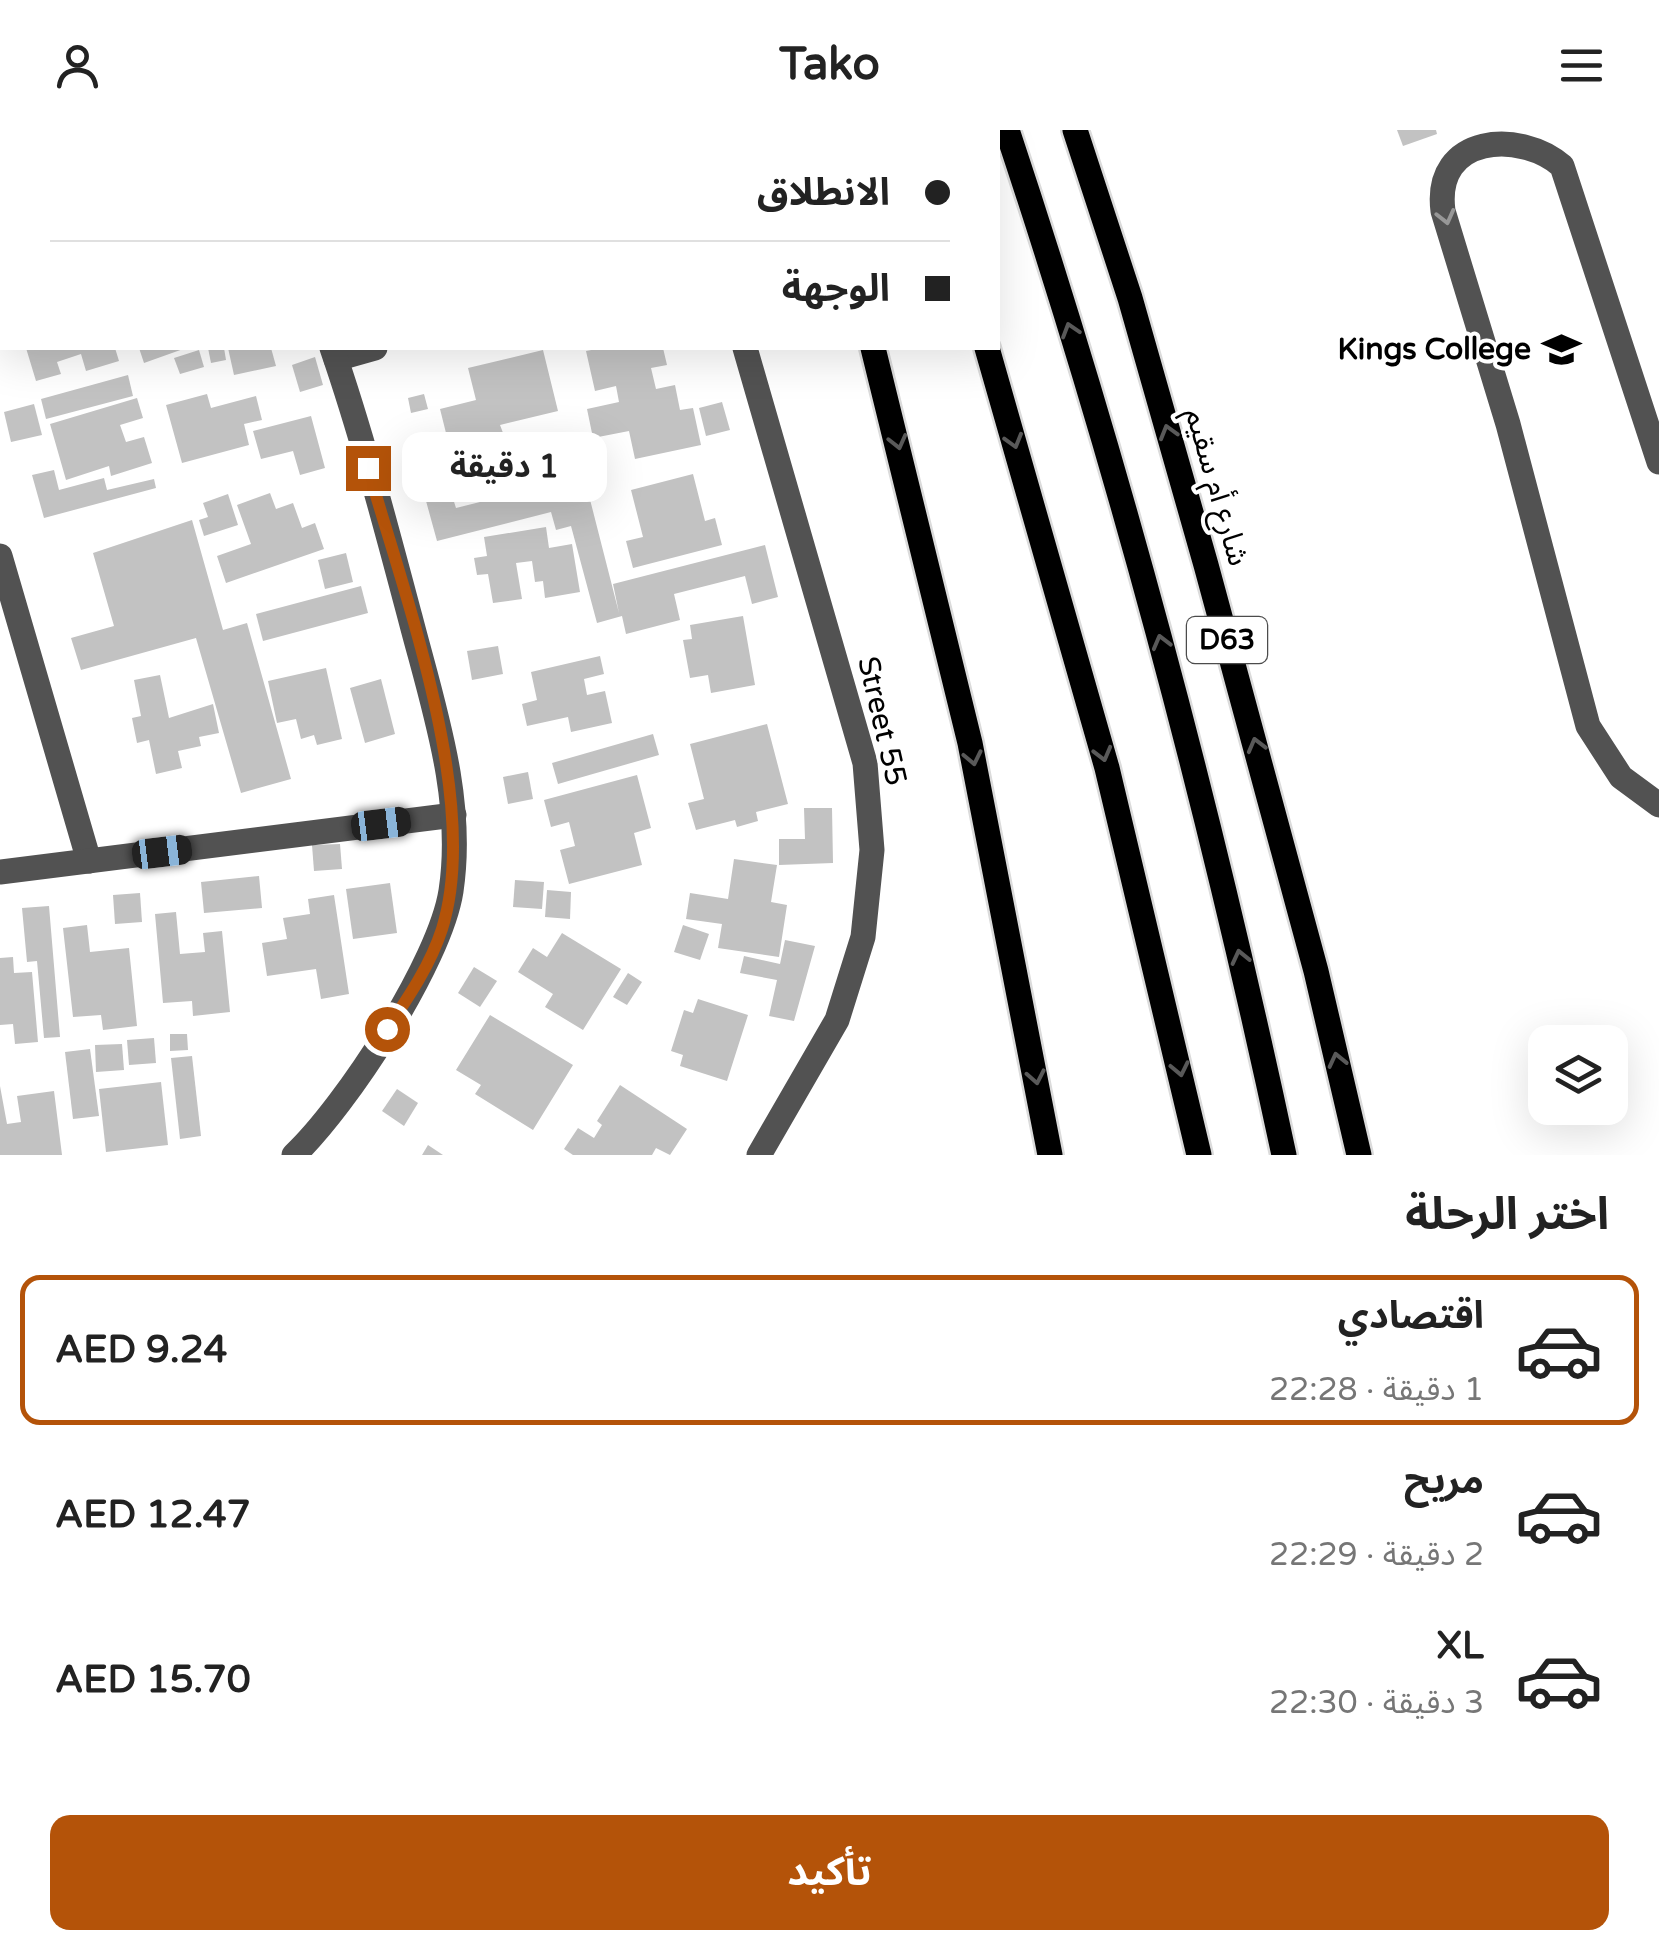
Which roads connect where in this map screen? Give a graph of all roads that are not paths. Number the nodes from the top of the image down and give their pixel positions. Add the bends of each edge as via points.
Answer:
1 (1007, 130) edge
2 (1075, 130) edge
3 (1478, 133) edge
4 (361, 350) edge
5 (746, 350) edge
6 (873, 350) edge
7 (988, 350) edge
8 (334, 354) edge
9 (1659, 462) edge
10 (0, 556) edge
11 (1659, 805) edge
12 (454, 815) junction
13 (88, 861) junction
14 (0, 872) edge
15 (1044, 1119) junction
16 (294, 1155) edge
17 (759, 1155) edge
18 (1050, 1155) edge
19 (1063, 1155) edge
20 (1199, 1155) edge
21 (1284, 1155) edge
22 (1359, 1155) edge

21 -> 1 main road, D63 via 1177,700
22 -> 2 main road, شارع أم سقيم / D63 via 1206,565
3 - 9 street via 1520,132 1545,144 1562,166
3 -> 11 street via 1447,167 1442,211 1508,424 1588,726 1621,777
4 - 8 street
5 - 17 street, Street 55 via 865,764 872,850 863,936 837,1020
6 -> 15 main road via 970,742
7 -> 20 main road via 1107,768
8 - 12 street via 443,743
10 - 13 street
12 - 13 street
12 - 16 street via 451,892 427,966 327,1118
13 - 14 street
15 - 18 main road
15 - 19 main road

